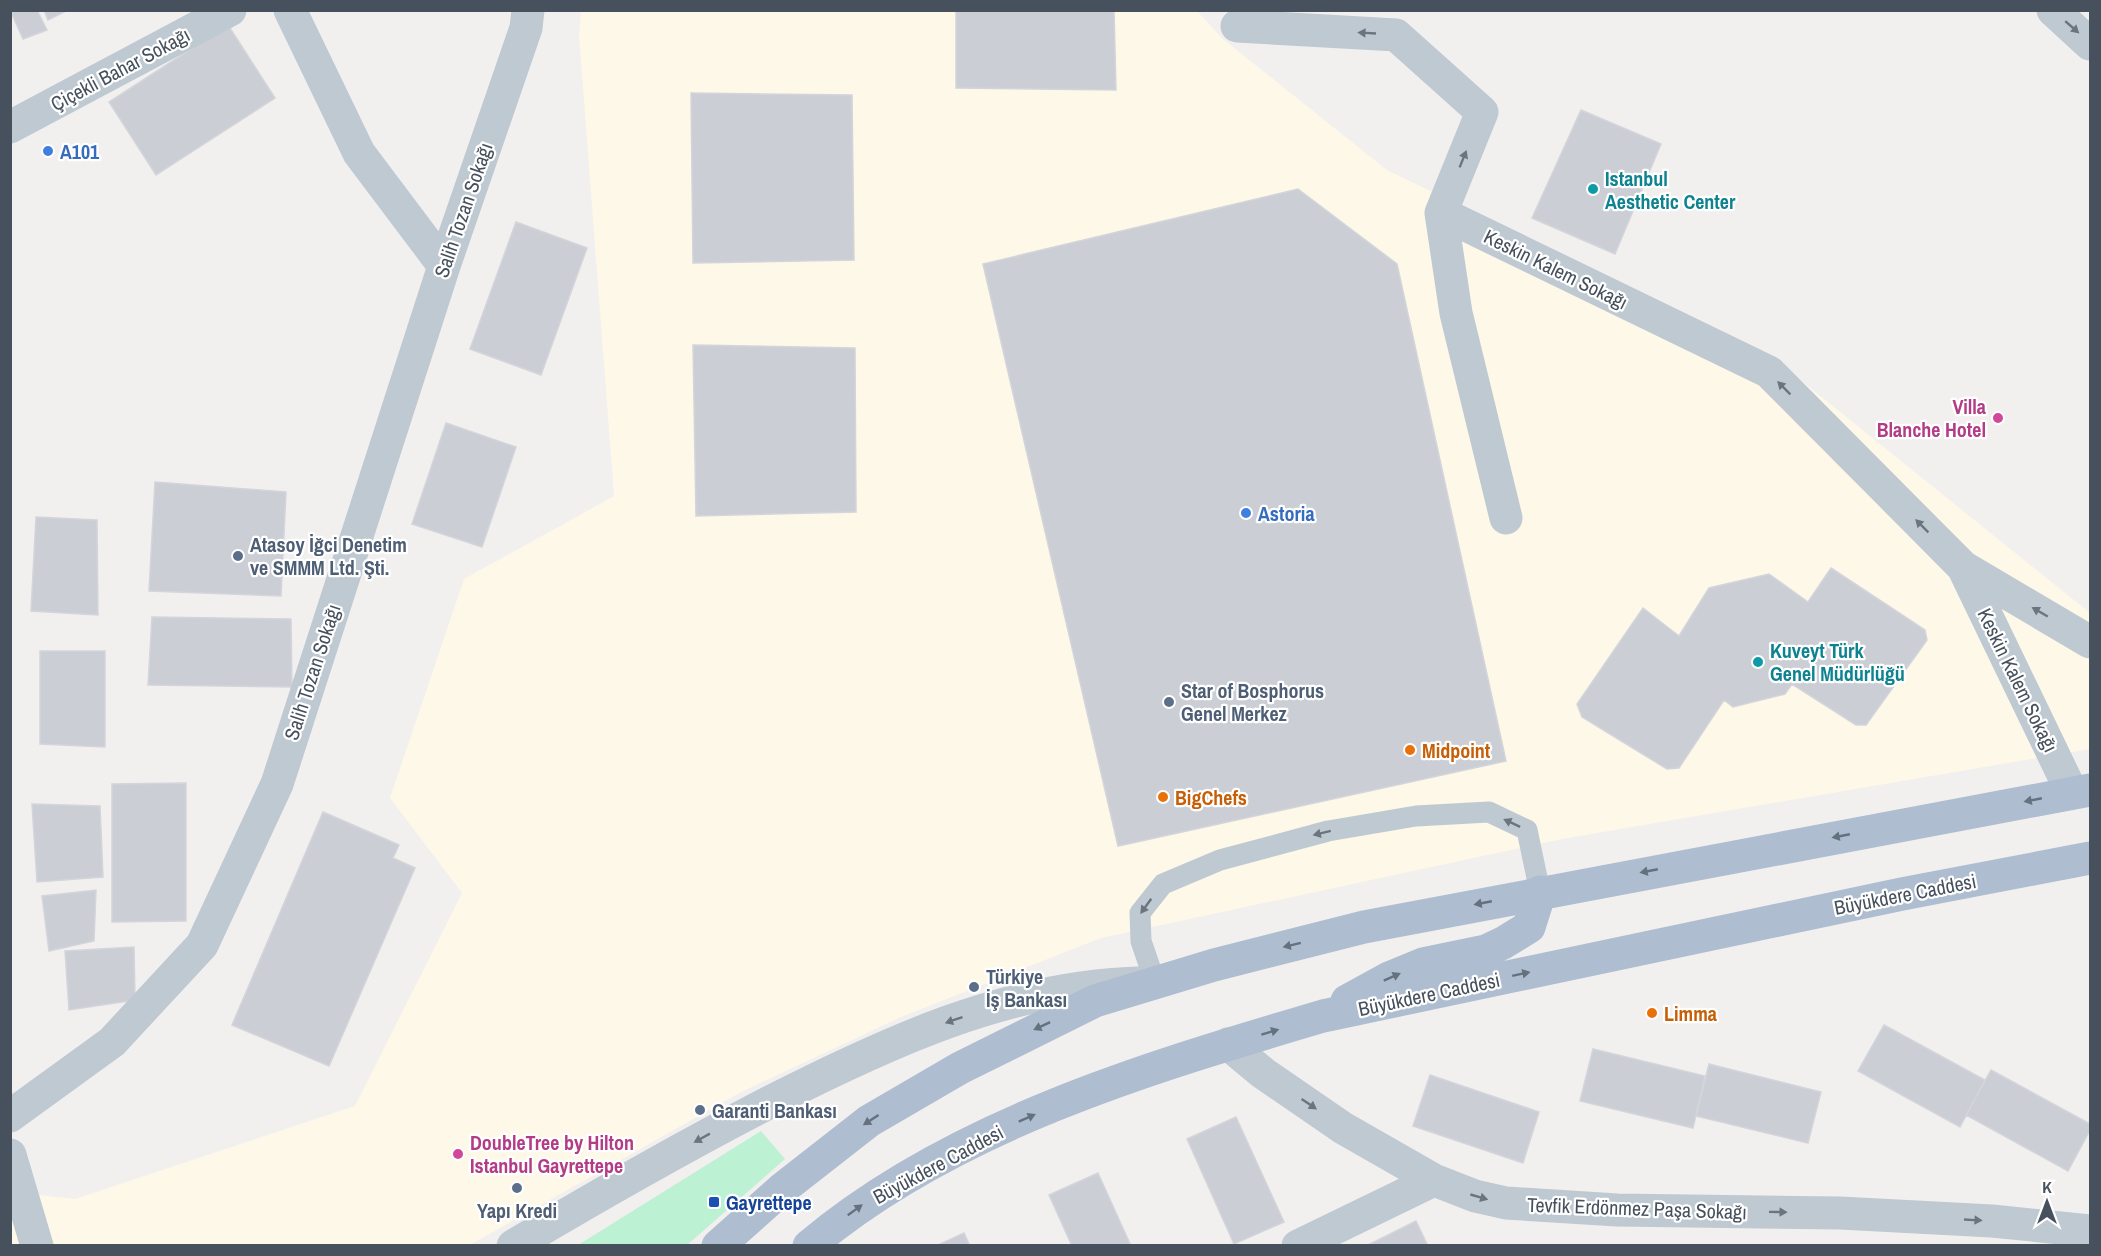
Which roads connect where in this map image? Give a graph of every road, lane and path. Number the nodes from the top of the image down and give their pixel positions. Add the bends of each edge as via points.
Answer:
1 (230, 10) edge
2 (290, 10) edge
3 (528, 10) edge
4 (1273, 10) edge
5 (2053, 10) edge
6 (1229, 18) edge
7 (2091, 44) edge
8 (10, 127) edge
9 (1441, 213) junction
10 (444, 266) junction
11 (1506, 518) dead end
12 (1963, 567) junction
13 (2091, 642) edge
14 (2081, 791) edge
15 (2091, 858) edge
16 (1540, 892) junction
17 (1155, 982) junction
18 (1323, 1016) junction
19 (1228, 1044) junction
20 (10, 1116) edge
21 (10, 1155) edge
22 (1434, 1180) junction
23 (2091, 1231) edge
24 (37, 1245) edge
25 (513, 1245) edge
26 (718, 1245) edge
27 (809, 1245) edge
28 (1298, 1245) edge

1 - 8 street, Çiçekli Bahar Sokağı
2 - 10 street via 359,153
3 - 10 street, Salih Tozan Sokağı via 526,28
4 - 6 street
5 -> 7 street
9 -> 6 street via 1482,112 1396,35
9 - 11 street via 1456,313
12 -> 9 street, Keskin Kalem Sokağı via 1769,372
10 - 20 street, Salih Tozan Sokağı via 277,784 202,945 112,1042
13 -> 12 street, Keskin Kalem Sokağı
12 - 14 street, Keskin Kalem Sokağı
14 -> 16 main road
18 -> 15 main road, Büyükdere Caddesi
16 -> 17 main road via 1353,930
16 -> 17 lane via 1527,830 1489,812 1416,816 1328,831 1220,860 1163,884 1140,913 1141,941
18 -> 16 main road via 1389,978 1423,964 1503,944 1529,927
17 -> 25 street via 1090,984 983,1010 919,1031 727,1124
17 -> 26 main road via 1095,1001 1033,1030 869,1120
19 -> 18 main road, Büyükdere Caddesi
19 -> 22 street, Tevfik Erdönmez Paşa Sokağı via 1343,1128
27 -> 19 main road, Büyükdere Caddesi via 863,1204 955,1150 1127,1078
21 - 24 street
22 -> 23 street, Tevfik Erdönmez Paşa Sokağı via 1506,1203 1617,1210 1840,1213
22 - 28 street

